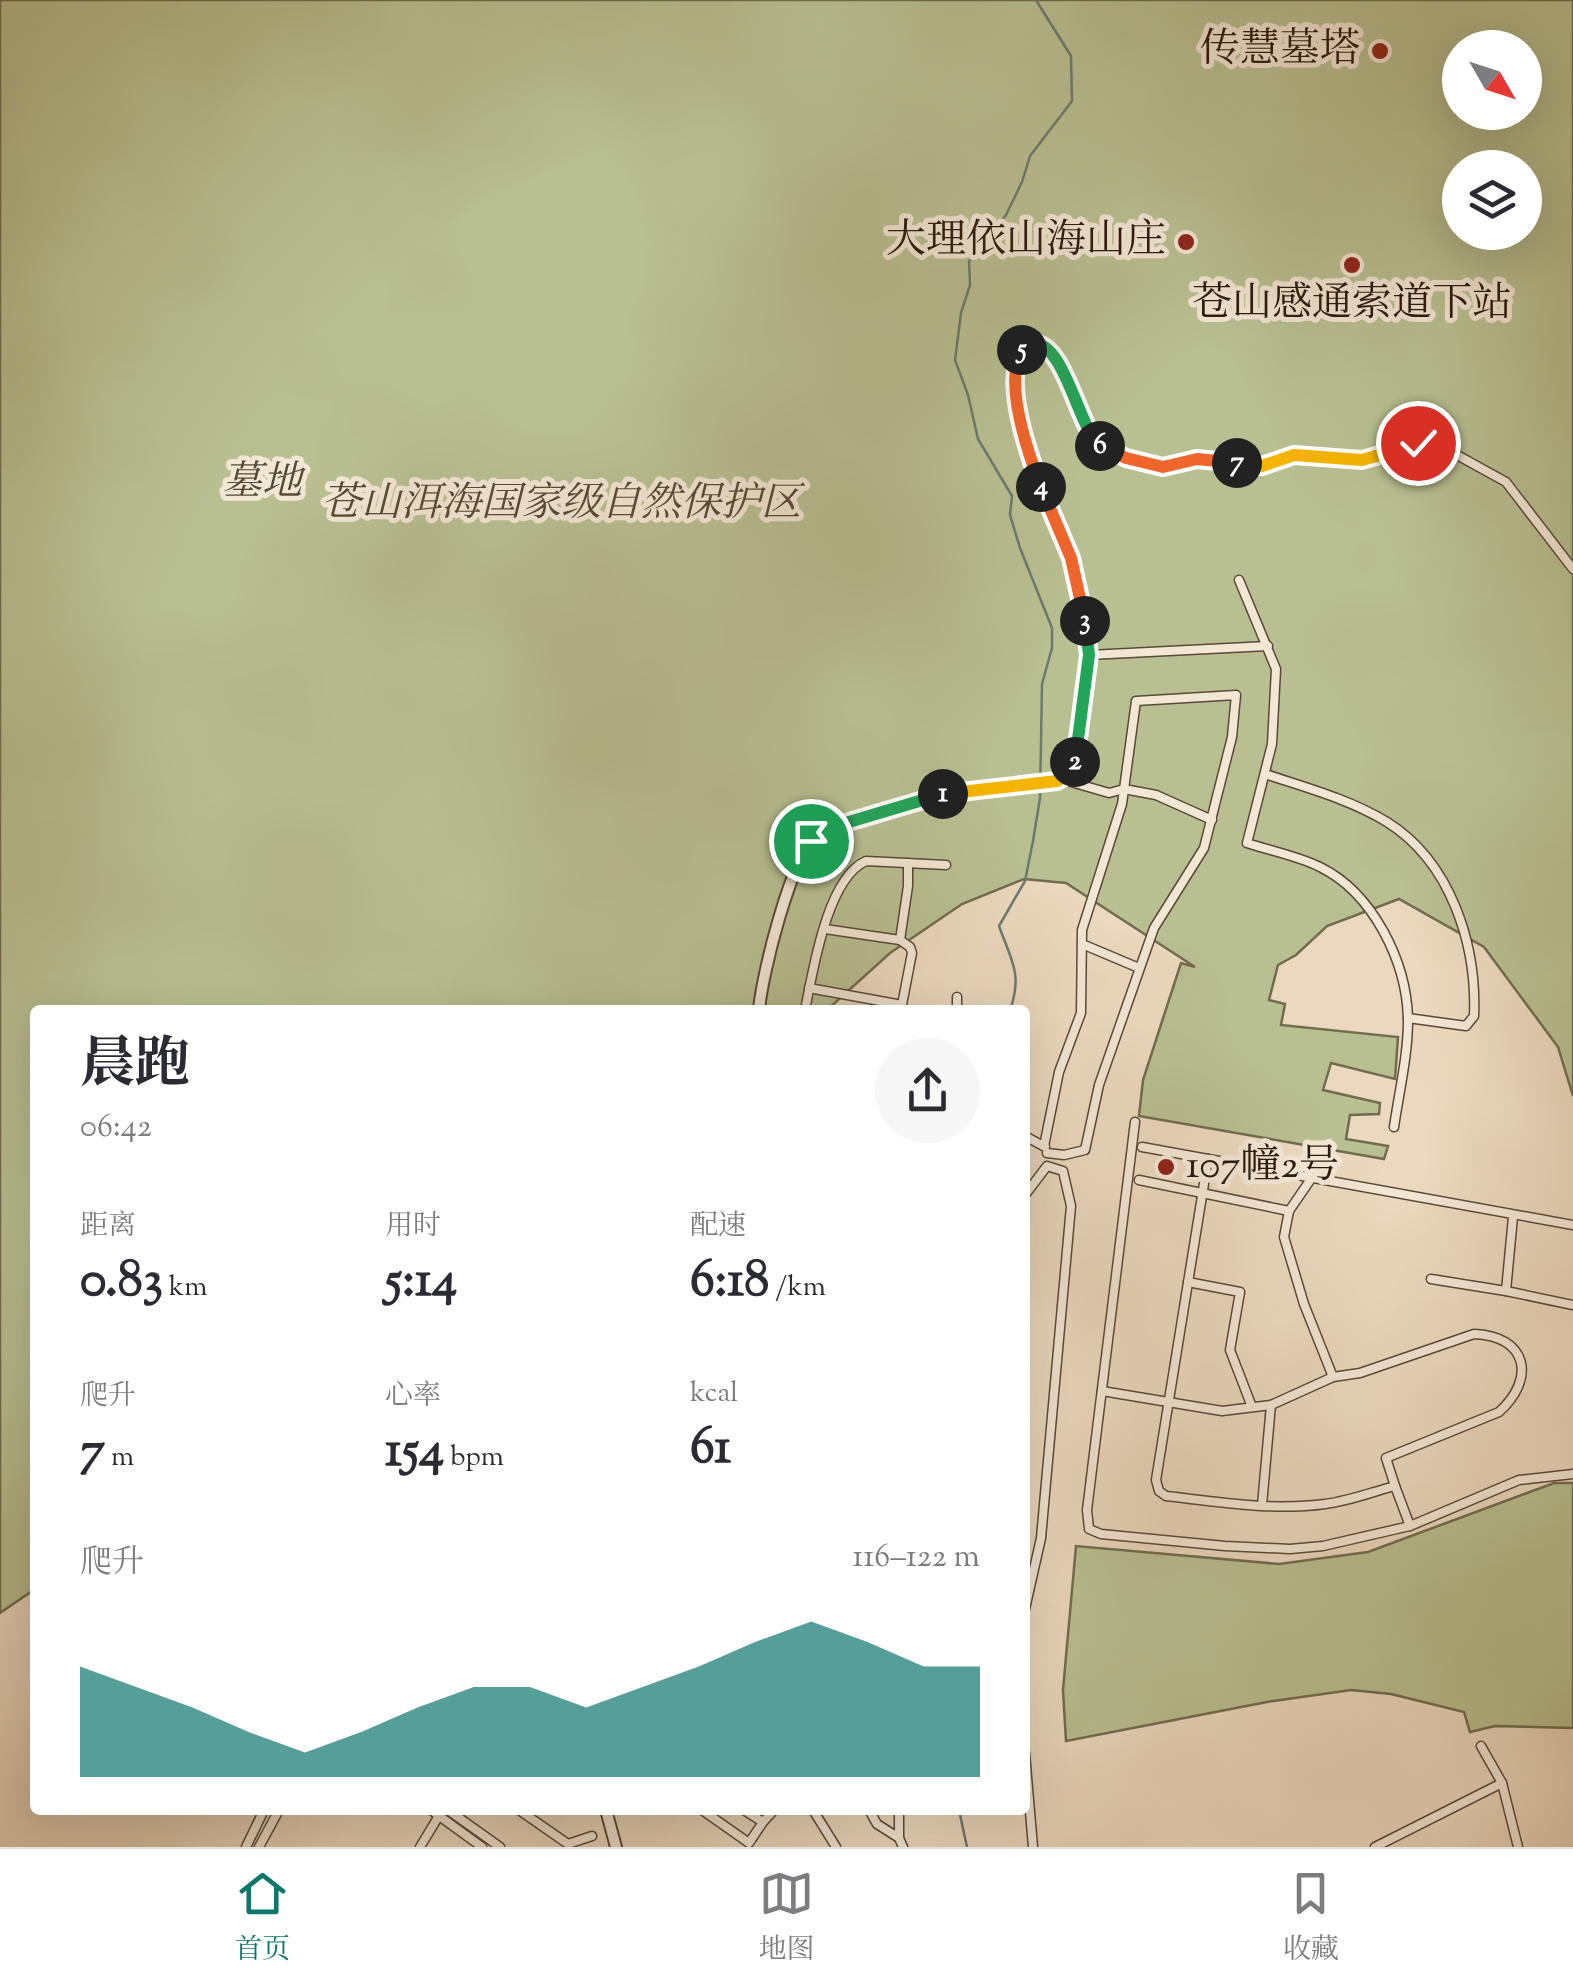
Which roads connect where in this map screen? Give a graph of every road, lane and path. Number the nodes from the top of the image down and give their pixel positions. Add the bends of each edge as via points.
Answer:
1 (1573, 569) edge
2 (1239, 580) dead end
3 (1268, 646) junction
4 (1089, 655) junction
5 (1265, 774) junction
6 (1059, 780) junction
7 (1018, 784) joint
8 (1124, 790) junction
9 (1212, 820) junction
10 (908, 863) junction
11 (946, 866) dead end
12 (825, 929) junction
13 (900, 940) junction
14 (1082, 944) junction
15 (1138, 968) junction
16 (809, 988) junction
17 (957, 997) dead end
18 (760, 1005) edge
19 (806, 1005) edge
20 (892, 1005) edge
21 (902, 1005) edge
22 (956, 1005) edge
23 (1408, 1018) junction
24 (1135, 1122) dead end
25 (1394, 1127) dead end
26 (1030, 1139) edge
27 (1142, 1147) dead end
28 (1046, 1150) junction
29 (1064, 1156) junction
30 (1208, 1160) junction
31 (1046, 1166) junction
32 (1063, 1171) junction
33 (1312, 1179) junction
34 (1139, 1180) dead end
35 (1030, 1188) edge
36 (1202, 1193) junction
37 (1290, 1211) junction
38 (1513, 1217) junction
39 (1573, 1225) edge
40 (1430, 1280) dead end
41 (1188, 1282) junction
42 (1506, 1291) junction
43 (1573, 1305) edge
44 (1333, 1378) junction
45 (1102, 1391) junction
46 (1169, 1401) junction
47 (1271, 1404) junction
48 (1252, 1407) junction
49 (1573, 1474) edge
50 (1395, 1486) junction
51 (1262, 1505) junction
52 (1410, 1526) junction
53 (1030, 1585) edge
54 (1481, 1746) dead end
55 (1502, 1783) junction
56 (1030, 1805) edge
57 (262, 1815) edge
58 (276, 1815) edge
59 (438, 1815) edge
60 (445, 1815) edge
61 (447, 1815) edge
62 (535, 1815) edge
63 (607, 1815) edge
64 (709, 1815) edge
65 (752, 1815) edge
66 (769, 1815) edge
67 (816, 1815) edge
68 (872, 1815) edge
69 (899, 1815) edge
70 (763, 1822) junction
71 (592, 1836) dead end
72 (901, 1842) edge
73 (246, 1847) edge
74 (259, 1847) edge
75 (420, 1847) edge
76 (482, 1847) edge
77 (500, 1847) edge
78 (616, 1847) edge
79 (836, 1847) edge
80 (1034, 1847) edge
81 (1374, 1847) edge
82 (1518, 1847) edge

1 - 4 street via 1506,482 1448,450 1418,443 1362,460 1294,455 1262,466 1197,459 1163,467 1108,451 1087,432 1058,362 1042,343 1032,343 1016,362 1016,392 1035,471 1076,574
2 - 3 street
3 - 4 street
3 - 5 street via 1276,700
4 - 6 street via 1076,758
5 - 23 street via 1247,843 1319,866 1350,886 1396,958
5 - 23 street via 1390,824 1447,889 1472,957 1474,1016 1466,1026
6 - 7 street
6 - 8 street via 1109,793
7 - 18 street via 943,794 820,832 790,886
8 - 9 street
8 - 9 street via 1136,701 1236,695
8 - 14 street via 1085,912
9 - 15 street via 1204,848 1154,928
10 - 11 street
10 - 12 street via 857,865 833,900
10 - 13 street
12 - 13 street
12 - 16 street
13 - 21 street via 912,953
14 - 15 street
14 - 28 street via 1081,1012 1059,1072
15 - 29 street via 1086,1150
16 - 19 street
16 - 20 street
17 - 22 street
23 - 25 street
24 - 45 street
26 - 28 street
27 - 30 street
28 - 29 street
28 - 31 street
29 - 32 street
30 - 33 street
30 - 36 street
31 - 32 street
31 - 35 street
32 - 53 street via 1070,1206 1066,1272 1041,1538
33 - 37 street
33 - 38 street
34 - 36 street
36 - 37 street
36 - 41 street
37 - 44 street via 1284,1236
38 - 39 street
38 - 42 street
40 - 42 street
41 - 46 street
41 - 48 street via 1240,1292 1230,1350
42 - 43 street
44 - 47 street
44 - 50 street via 1474,1334 1508,1341 1520,1358 1520,1386 1499,1412 1386,1458
45 - 46 street
45 - 52 street via 1086,1523 1095,1532 1290,1549
46 - 48 street via 1222,1411
46 - 51 street via 1159,1491
47 - 48 street
47 - 51 street
49 - 52 street via 1519,1480
50 - 51 street via 1326,1504
50 - 52 street
54 - 55 street
55 - 81 street
55 - 82 street
56 - 80 street
57 - 73 street
58 - 74 street
59 - 75 street
60 - 76 street
61 - 77 street
62 - 71 street via 568,1844
63 - 78 street
64 - 70 street via 748,1843
65 - 70 street
66 - 70 street
67 - 79 street
68 - 72 street
69 - 72 street

